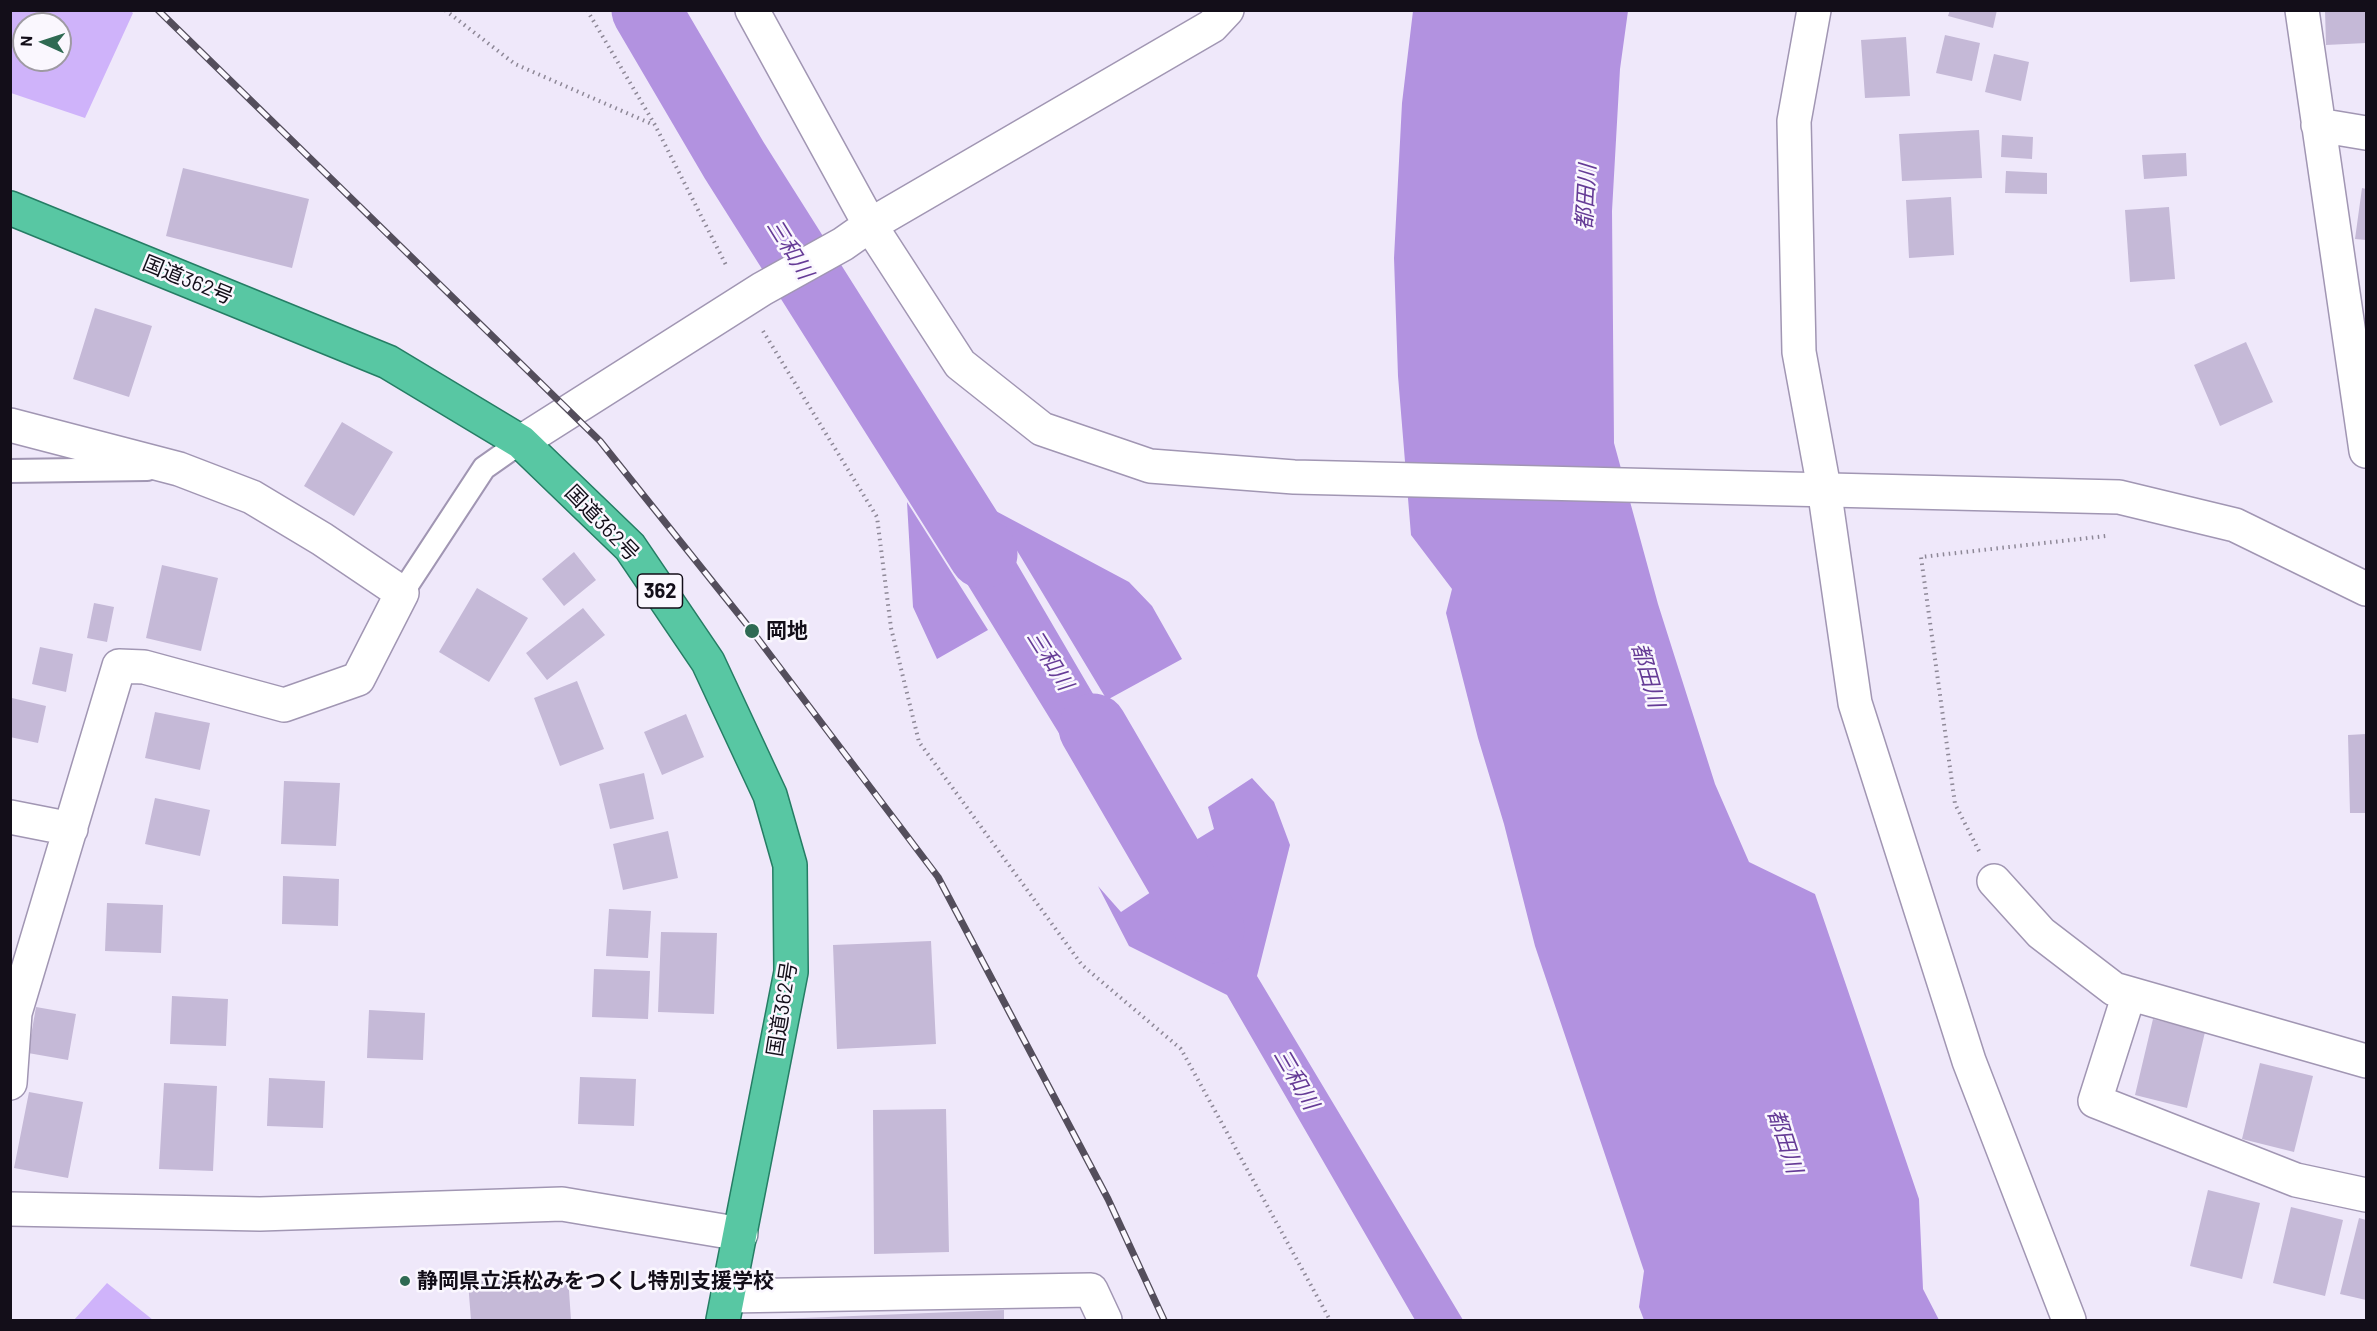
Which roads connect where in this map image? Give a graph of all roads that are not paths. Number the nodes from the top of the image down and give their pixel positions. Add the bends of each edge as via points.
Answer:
1 (752, 10) edge
2 (1227, 10) edge
3 (1815, 10) edge
4 (2302, 10) edge
5 (2318, 125) junction
6 (2367, 133) edge
7 (10, 208) edge
8 (870, 225) junction
9 (10, 425) edge
10 (521, 442) junction
11 (2367, 451) edge
12 (179, 469) junction
13 (10, 471) edge
14 (1809, 488) junction
15 (2366, 588) edge
16 (402, 593) junction
17 (10, 817) edge
18 (71, 829) junction
19 (1994, 881) road end
20 (2129, 994) junction
21 (2367, 1060) edge
22 (10, 1083) edge
23 (2367, 1195) edge
24 (10, 1209) edge
25 (741, 1234) junction
26 (725, 1308) edge
27 (1105, 1320) edge
28 (2068, 1320) edge

1 - 8 street
2 - 8 street via 1202,32
3 - 14 street via 1794,121 1799,352
4 - 5 street
5 - 6 street
5 - 11 street
7 - 10 highway, 国道362号 / 362 via 388,362
8 - 10 street
8 - 14 street via 960,364 1042,429 1150,466 1294,477
9 - 12 street
10 - 16 lane via 484,468
10 - 25 highway, 国道362号 / 362 via 630,547 708,662 770,795 790,866 791,972
12 - 13 lane
12 - 16 street via 252,497
14 - 15 street via 2119,497 2235,525
14 - 28 street via 1855,703 1969,1061
16 - 18 street via 357,679 284,705 144,667 118,666
17 - 18 street
18 - 22 street via 15,1013
19 - 20 street via 2040,933 2114,989
20 - 21 street
20 - 23 street via 2096,1101 2296,1180
24 - 25 street via 260,1214 562,1204
25 - 26 highway, 国道362号 / 362
26 - 27 street via 1091,1290

